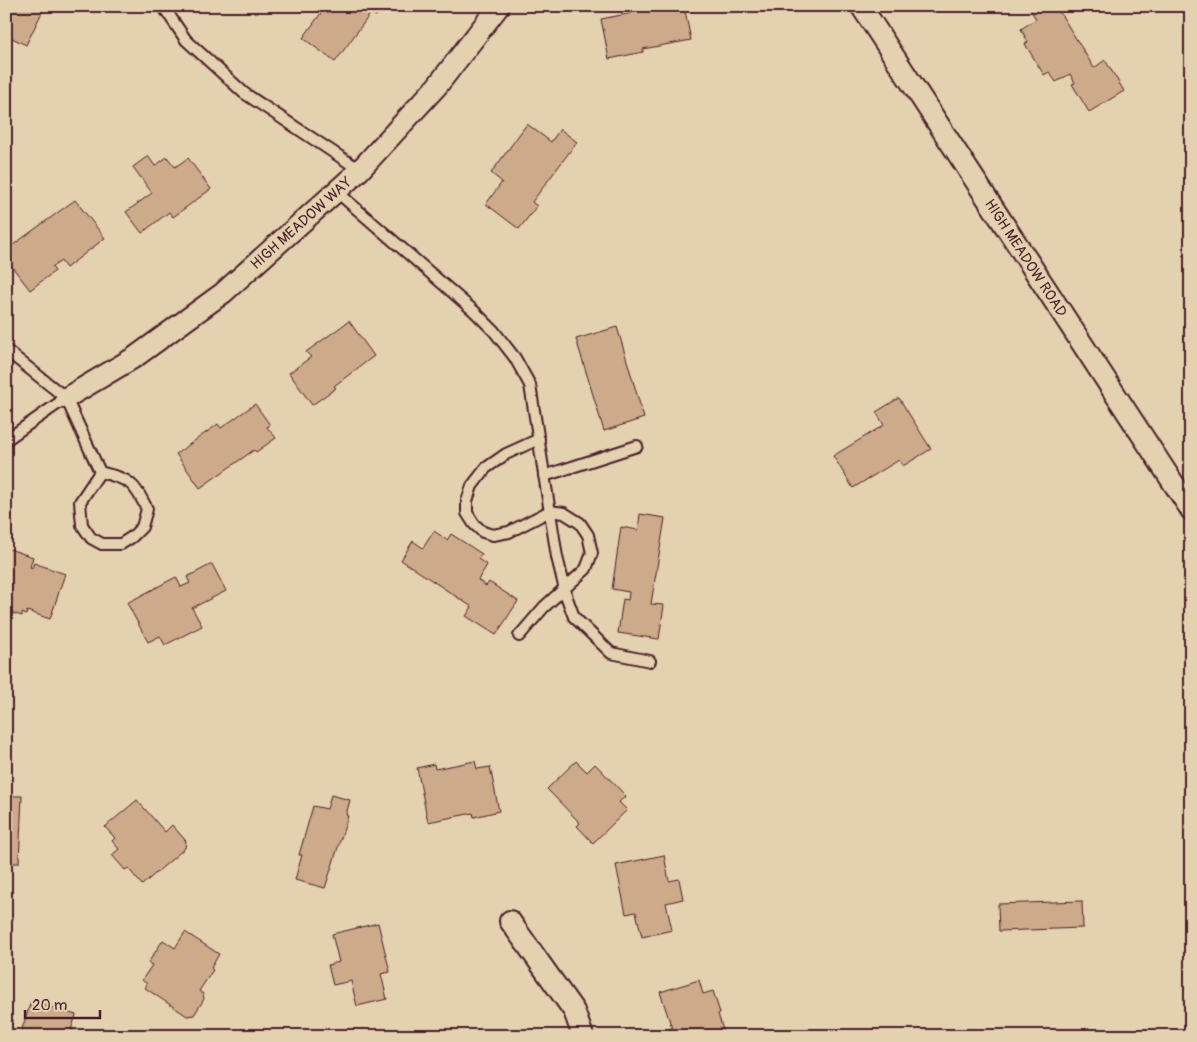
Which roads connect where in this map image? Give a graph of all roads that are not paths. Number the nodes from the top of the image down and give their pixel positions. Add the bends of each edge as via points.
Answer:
1 (163, 6) edge
2 (498, 6) edge
3 (860, 6) edge
4 (360, 170) junction
5 (336, 191) junction
6 (6, 350) edge
7 (66, 398) junction
8 (539, 439) junction
9 (6, 440) edge
10 (637, 446) dead end
11 (100, 472) junction
12 (544, 476) junction
13 (1191, 510) edge
14 (550, 511) junction
15 (564, 588) junction
16 (518, 636) dead end
17 (650, 661) dead end
18 (510, 921) dead end
19 (583, 1036) edge

1 - 4 lane via 186,40 244,93
2 - 4 street, HIGH MEADOW WAY via 437,86
3 - 13 street, HIGH MEADOW ROAD
4 - 5 street, HIGH MEADOW WAY
5 - 7 street, HIGH MEADOW WAY via 222,293 135,356
5 - 8 lane via 494,331 530,385
6 - 7 lane
7 - 9 lane
7 - 11 lane
8 - 12 lane
8 - 14 lane via 506,454 486,468 472,486 467,514 483,532 493,535 509,532
10 - 12 lane
11 - 11 lane via 125,478 138,490 147,509 142,526 132,538 121,544 102,544 91,538 82,525 80,502
12 - 14 lane
14 - 15 lane
14 - 15 lane via 564,513 580,523 588,535 592,553 586,569
15 - 16 lane
15 - 17 lane via 574,617 611,653
18 - 19 street via 574,1011

